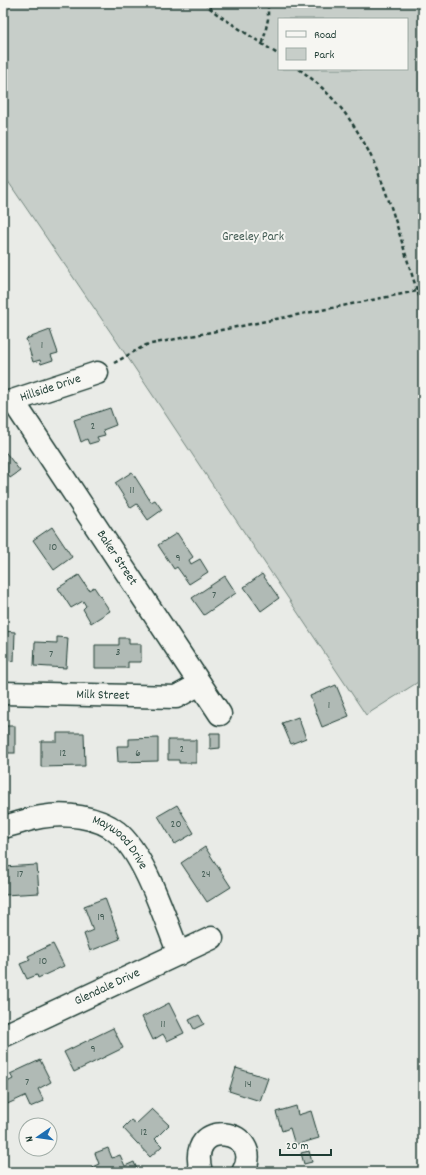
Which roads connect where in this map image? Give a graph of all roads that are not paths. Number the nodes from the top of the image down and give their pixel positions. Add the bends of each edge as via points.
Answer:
1 (97, 373) road end
2 (8, 403) edge
3 (200, 684) junction
4 (3, 693) edge
5 (220, 714) dead end
6 (3, 827) edge
7 (212, 938) dead end
8 (179, 954) junction
9 (3, 1036) edge
10 (201, 1172) edge
11 (244, 1172) edge

1 - 2 street, Hillside Drive
2 - 3 street, Baker Street
3 - 4 street, Milk Street via 176,697
3 - 5 street, Baker Street
6 - 8 street, Maywood Drive via 42,817 61,816 81,817 100,822 117,831 130,846 140,864
7 - 8 street, Glendale Drive
8 - 9 street, Glendale Drive
10 - 11 street via 198,1157 200,1150 204,1143 217,1134 225,1134 240,1140 245,1147 247,1163

